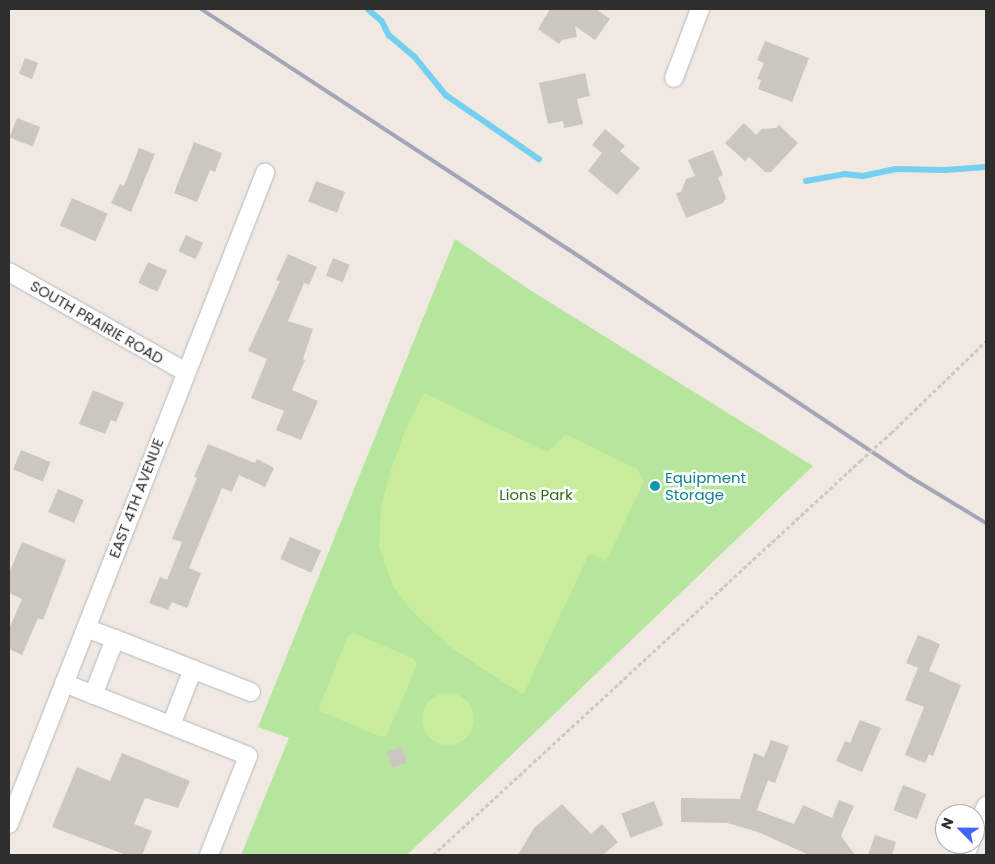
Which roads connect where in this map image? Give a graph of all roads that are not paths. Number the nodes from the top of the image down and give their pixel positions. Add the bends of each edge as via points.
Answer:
1 (700, 9) edge
2 (674, 78) dead end
3 (265, 173) dead end
4 (9, 272) edge
5 (186, 372) junction
6 (86, 628) junction
7 (114, 639) junction
8 (193, 670) junction
9 (64, 683) junction
10 (251, 692) dead end
11 (93, 695) junction
12 (171, 725) junction
13 (9, 824) edge
14 (209, 855) edge

1 - 2 street
3 - 5 street, EAST 4TH AVENUE
4 - 5 street, SOUTH PRAIRIE ROAD
5 - 6 street, EAST 4TH AVENUE
6 - 7 street
6 - 9 street, EAST 4TH AVENUE
7 - 8 street
7 - 11 street
8 - 10 street
8 - 12 street
9 - 11 street
9 - 13 street, EAST 4TH AVENUE
11 - 12 street
12 - 14 street via 248,756

